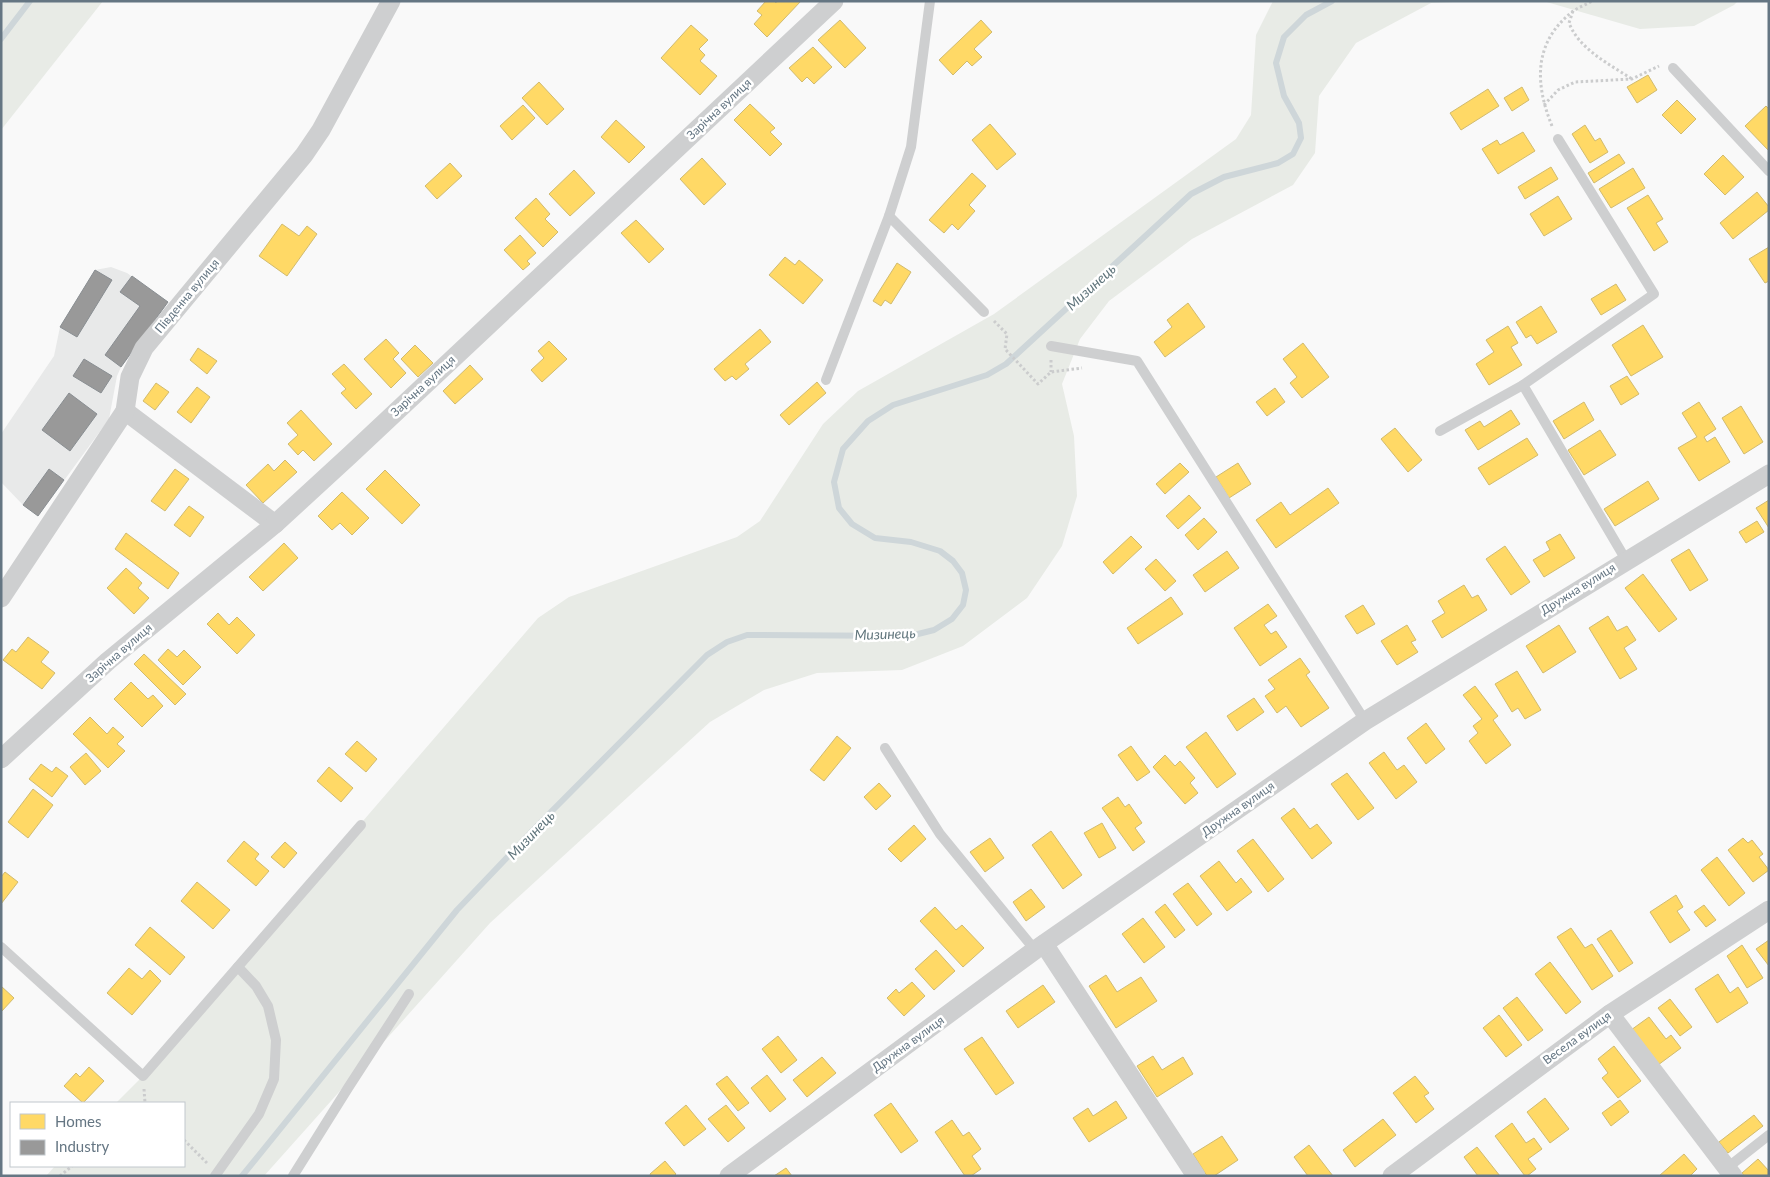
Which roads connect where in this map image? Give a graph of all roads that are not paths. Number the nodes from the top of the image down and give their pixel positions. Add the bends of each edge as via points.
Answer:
1 (391, 1) edge
2 (834, 1) edge
3 (930, 1) edge
4 (1673, 68) road end
5 (1558, 139) road end
6 (1769, 171) edge
7 (889, 216) junction
8 (984, 312) dead end
9 (1051, 346) dead end
10 (826, 380) dead end
11 (1523, 385) junction
12 (125, 411) junction
13 (1440, 431) dead end
14 (1769, 474) edge
15 (275, 524) junction
16 (1626, 560) junction
17 (1, 598) edge
18 (1365, 721) junction
19 (885, 748) dead end
20 (2, 756) edge
21 (360, 825) dead end
22 (1769, 910) edge
23 (1, 946) edge
24 (1039, 947) junction
25 (238, 967) junction
26 (409, 994) dead end
27 (1610, 1014) junction
28 (1769, 1135) edge
29 (1730, 1172) edge
30 (215, 1176) edge
31 (293, 1176) edge
32 (729, 1176) edge
33 (1196, 1176) edge
34 (1392, 1176) edge

1 - 12 street, Південна вулиця via 321,130 304,155 144,348 130,377
2 - 15 street, Зарічна вулиця
3 - 7 lane via 911,147
4 - 6 lane
5 - 11 lane via 1654,294
7 - 8 lane
7 - 10 lane
9 - 18 lane via 1137,361
11 - 13 lane
11 - 16 lane
12 - 15 street
12 - 17 street, Південна вулиця
14 - 16 street, Дружна вулиця
15 - 20 street, Зарічна вулиця via 108,661
16 - 18 street, Дружна вулиця
18 - 24 street, Дружна вулиця
19 - 24 lane via 940,834
21 - 25 lane
22 - 27 street, Весела вулиця
23 - 25 lane via 143,1076
24 - 32 street, Дружна вулиця
24 - 33 street
25 - 30 lane via 256,986 268,1006 276,1040 274,1079 259,1114
26 - 31 lane
27 - 29 street
27 - 34 street, Весела вулиця
28 - 29 lane

